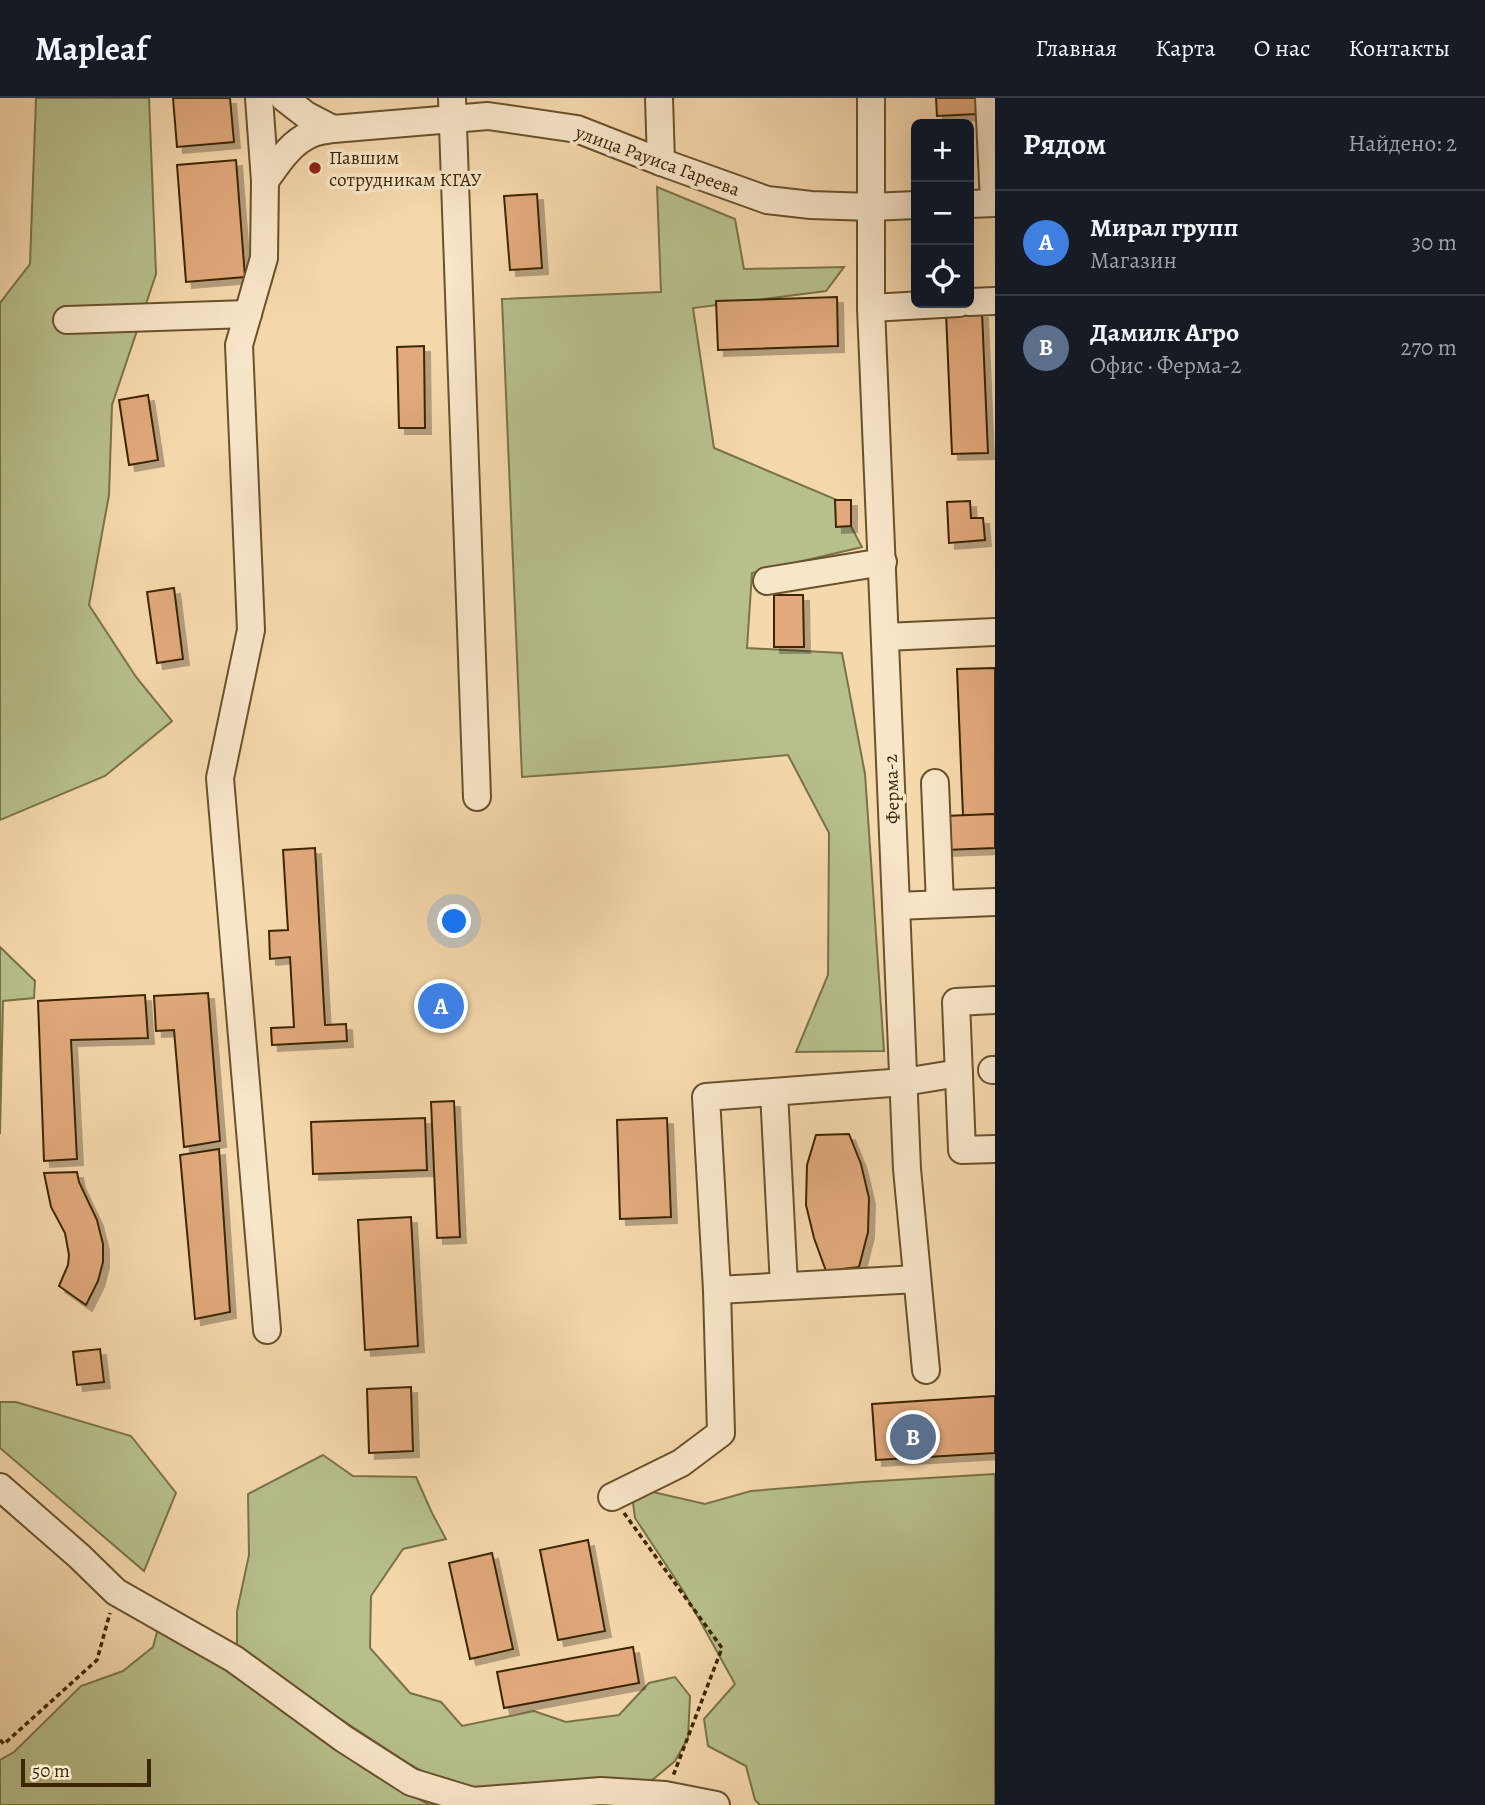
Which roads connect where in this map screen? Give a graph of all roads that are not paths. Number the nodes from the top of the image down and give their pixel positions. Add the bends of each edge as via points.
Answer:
1 (260, 98) edge
2 (284, 98) edge
3 (659, 98) edge
4 (871, 98) edge
5 (989, 98) edge
6 (453, 108) edge
7 (333, 129) junction
8 (661, 162) junction
9 (265, 181) junction
10 (986, 203) edge
11 (911, 205) edge
12 (871, 207) junction
13 (995, 301) edge
14 (974, 302) edge
15 (911, 306) edge
16 (871, 308) junction
17 (248, 313) junction
18 (67, 320) dead end
19 (883, 562) junction
20 (767, 581) dead end
21 (995, 632) edge
22 (885, 637) junction
23 (935, 783) dead end
24 (477, 797) dead end
25 (995, 902) edge
26 (940, 904) junction
27 (897, 906) junction
28 (995, 1000) edge
29 (959, 1073) junction
30 (904, 1083) junction
31 (774, 1092) junction
32 (995, 1149) edge
33 (917, 1279) junction
34 (784, 1286) junction
35 (718, 1290) junction
36 (267, 1330) dead end
37 (926, 1370) dead end
38 (0, 1487) edge
39 (612, 1497) road end
40 (716, 1805) edge

1 - 9 street
2 - 7 street
3 - 8 street
4 - 12 street, Ферма-2
5 - 10 street
6 - 7 street, улица Рауиса Гареева
6 - 8 street, улица Рауиса Гареева via 577,129
6 - 24 street
7 - 9 street, улица Рауиса Гареева via 296,143
8 - 12 street, улица Рауиса Гареева via 767,200
9 - 17 street via 264,258
11 - 12 street, улица Рауиса Гареева
12 - 16 street, Ферма-2
13 - 14 street
15 - 16 street
16 - 19 street, Ферма-2
17 - 18 street
17 - 36 street via 239,345 251,630 220,778
19 - 20 street
19 - 22 street, Ферма-2
21 - 22 street
22 - 27 street, Ферма-2
23 - 26 street
25 - 26 street
26 - 27 street
27 - 30 street, Ферма-2
28 - 29 street via 956,1002
29 - 30 street
29 - 32 street via 962,1150
30 - 31 street
30 - 33 street, Ферма-2
31 - 34 street
31 - 35 street via 706,1097
33 - 34 street
33 - 37 street, Ферма-2
34 - 35 street
35 - 39 street via 721,1433 681,1463
38 - 40 street via 116,1592 234,1660 411,1782 473,1801 601,1791 665,1795

